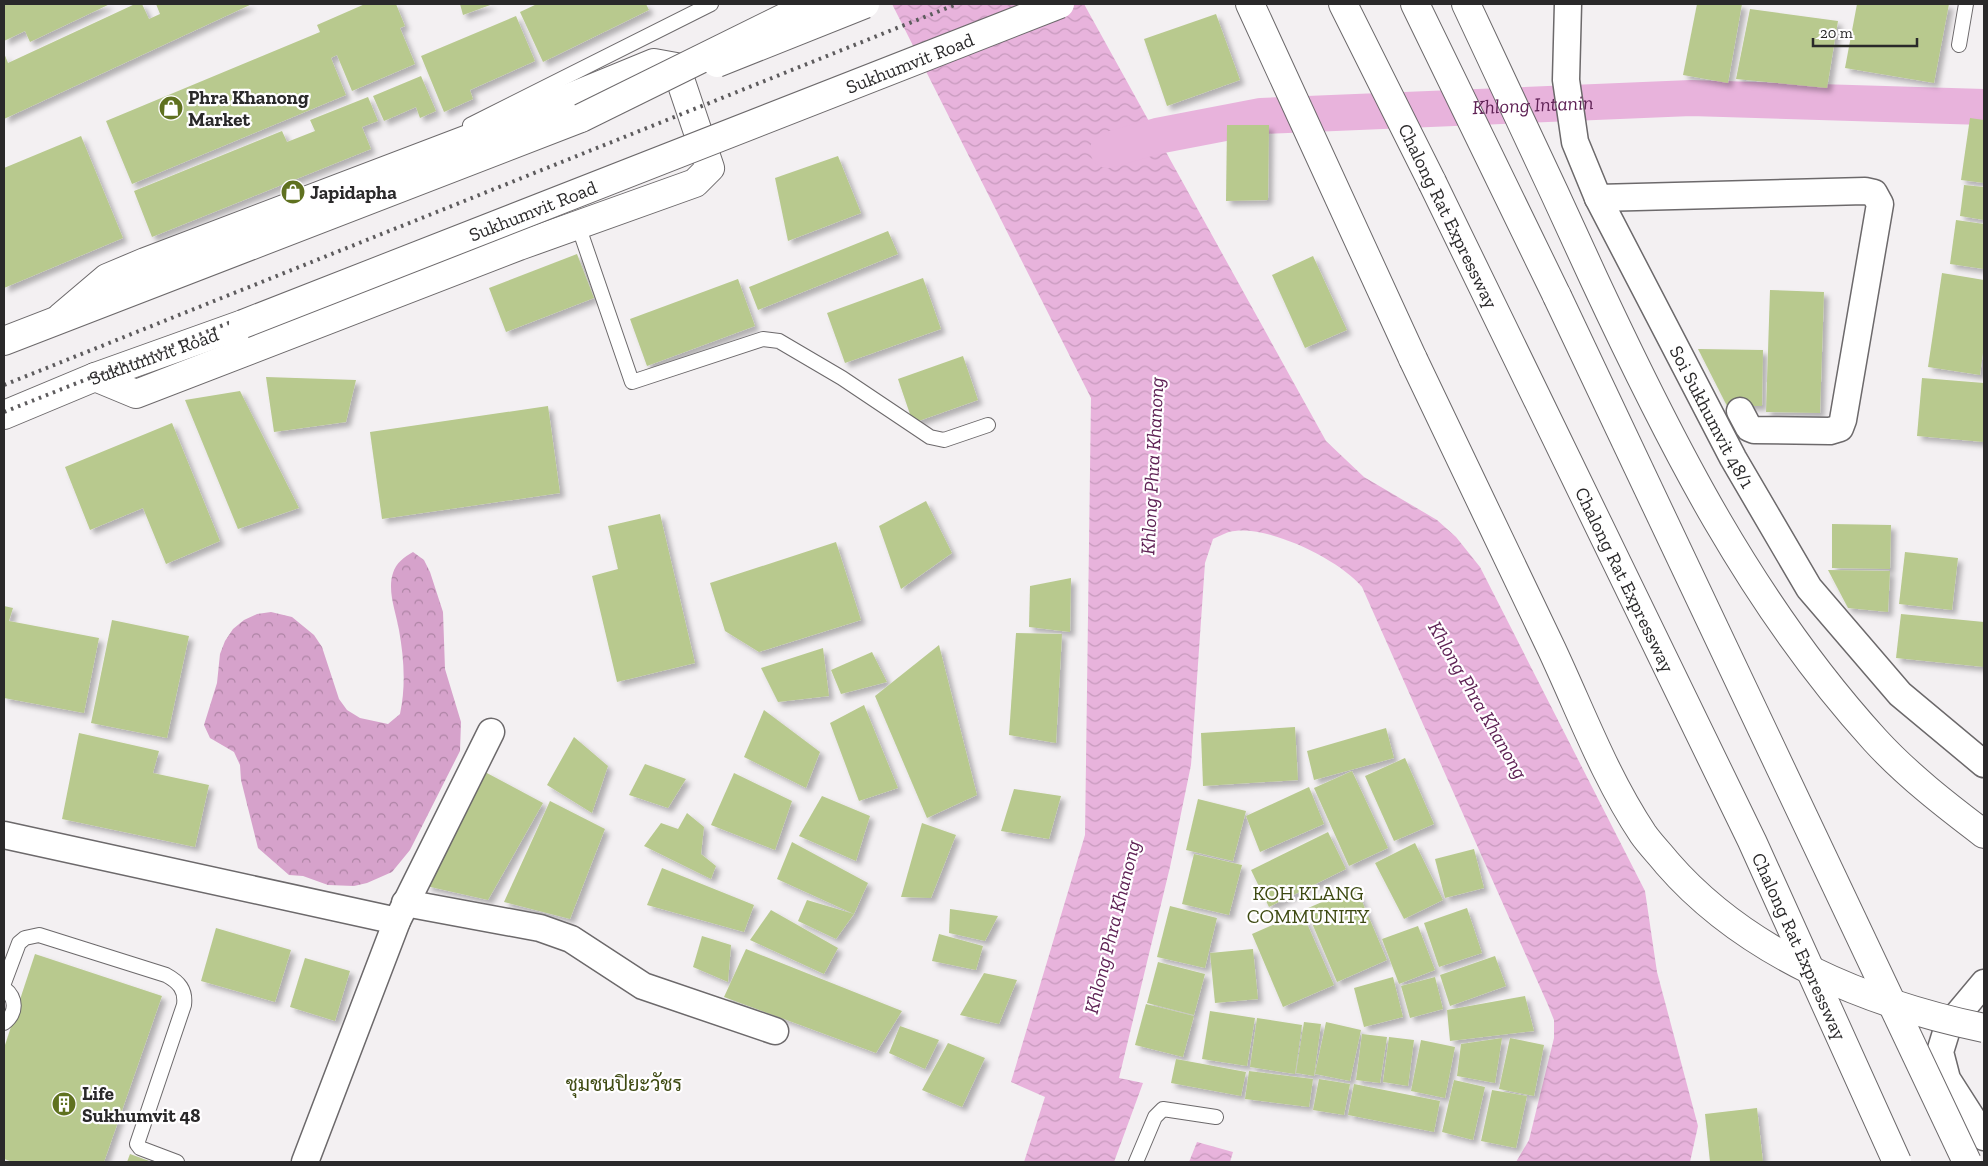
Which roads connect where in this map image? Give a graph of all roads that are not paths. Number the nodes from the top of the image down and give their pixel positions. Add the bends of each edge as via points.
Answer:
1 (711, 4) edge
2 (812, 4) edge
3 (865, 4) edge
4 (1060, 4) edge
5 (1250, 4) edge
6 (1343, 4) edge
7 (1415, 4) edge
8 (1466, 4) edge
9 (1568, 4) edge
10 (1966, 4) edge
11 (1959, 45) dead end
12 (581, 118) junction
13 (372, 176) junction
14 (1598, 198) junction
15 (578, 225) junction
16 (61, 317) junction
17 (4, 341) edge
18 (95, 378) junction
19 (1740, 411) dead end
20 (4, 414) edge
21 (988, 425) dead end
22 (491, 732) dead end
23 (1984, 764) edge
24 (1984, 834) edge
25 (4, 835) edge
26 (401, 912) junction
27 (4, 983) edge
28 (1984, 983) edge
29 (4, 988) edge
30 (4, 1023) edge
31 (1984, 1028) edge
32 (775, 1030) dead end
33 (1216, 1117) dead end
34 (1984, 1137) edge
35 (177, 1162) edge
36 (305, 1162) edge
37 (1136, 1162) edge
38 (1897, 1162) edge
39 (1967, 1162) edge

1 - 13 lane
2 - 12 main road, bridge
3 - 12 main road, bridge
4 - 18 main road, Sukhumvit Road, bridge via 243,324
5 - 31 main road, bridge via 1413,360 1609,775 1644,835 1686,884 1740,930 1822,976 1896,1005
6 - 38 main road, Chalong Rat Expressway, bridge via 1752,841
7 - 39 main road, bridge via 1557,296
8 - 24 main road via 1651,400 1747,574 1803,654 1876,742 1948,807
9 - 14 street, Soi Sukhumvit 48/1 via 1566,80 1575,142
10 - 11 lane
12 - 16 main road
13 - 15 main road via 654,63 676,67 710,168 695,183
13 - 16 main road via 107,278
14 - 19 street via 1874,192 1880,204 1844,420 1840,428 1830,431 1754,430 1749,428
14 - 23 street, Soi Sukhumvit 48/1 via 1733,458 1809,588 1900,694
15 - 18 main road via 136,394
15 - 21 lane via 632,382 770,339 826,369 930,437 944,440
16 - 17 main road
18 - 20 main road, Sukhumvit Road
22 - 26 street
25 - 26 street
26 - 32 street via 540,928 571,938 643,986
26 - 36 street
27 - 35 lane via 19,943 32,935 175,980 184,992 184,1005 137,1144
28 - 34 street via 1948,1026 1940,1052 1947,1079
29 - 30 lane via 11,994 14,1006
33 - 37 lane via 1163,1108 1154,1116

